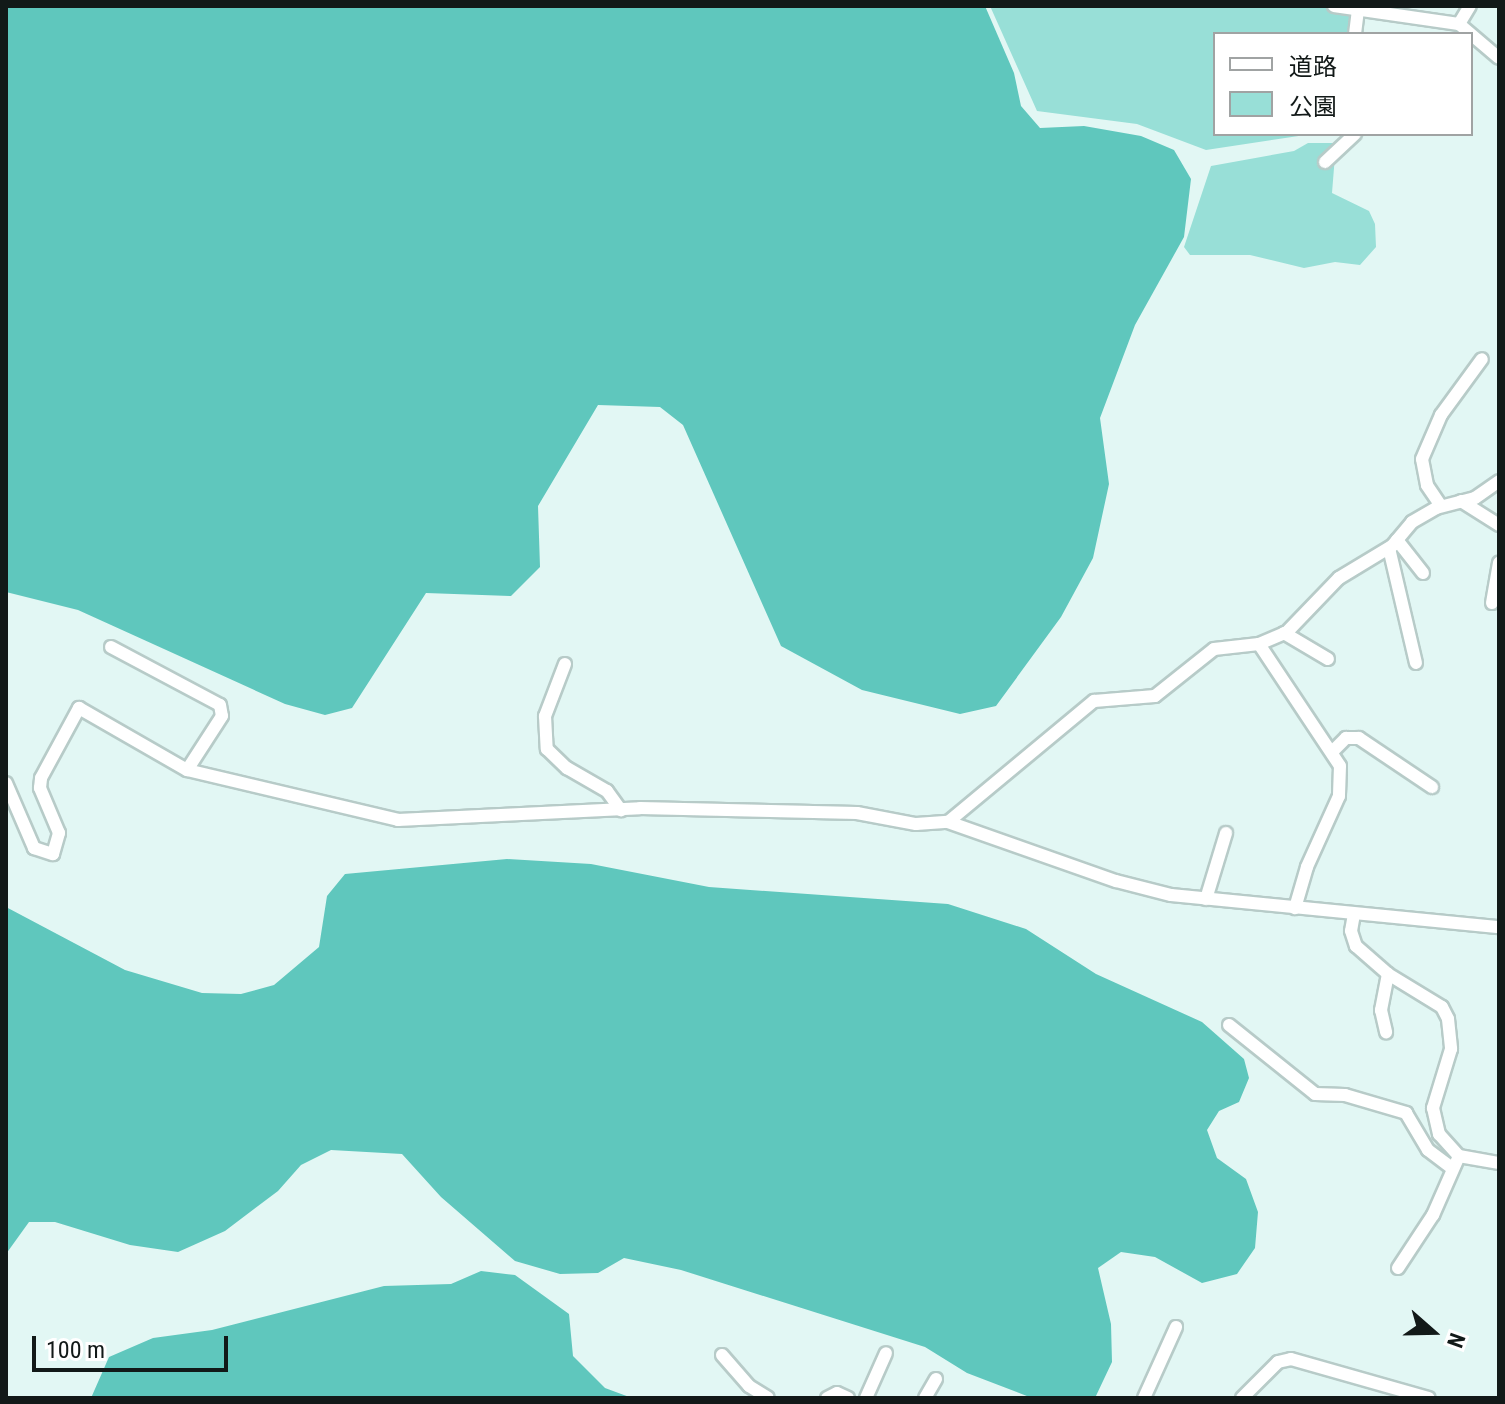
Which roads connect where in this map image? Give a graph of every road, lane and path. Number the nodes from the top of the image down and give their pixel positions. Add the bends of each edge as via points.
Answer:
1 (1334, 6) edge
2 (1470, 6) edge
3 (1358, 10) junction
4 (1459, 24) junction
5 (1355, 32) edge
6 (1468, 32) edge
7 (1473, 36) edge
8 (1499, 58) edge
9 (1353, 136) edge
10 (1325, 162) dead end
11 (1482, 359) dead end
12 (1499, 481) edge
13 (1461, 501) junction
14 (1441, 506) junction
15 (1499, 525) edge
16 (1393, 544) junction
17 (1499, 563) edge
18 (1423, 573) dead end
19 (1492, 603) dead end
20 (1284, 633) junction
21 (1259, 644) junction
22 (111, 647) dead end
23 (1328, 659) dead end
24 (1416, 663) dead end
25 (565, 664) dead end
26 (1332, 752) junction
27 (187, 770) junction
28 (6, 783) edge
29 (1432, 787) dead end
30 (621, 810) junction
31 (948, 822) junction
32 (1226, 833) dead end
33 (1206, 899) junction
34 (1295, 908) junction
35 (1354, 914) junction
36 (1499, 927) edge
37 (1388, 974) junction
38 (1229, 1025) dead end
39 (1386, 1032) dead end
40 (1459, 1156) junction
41 (1499, 1163) edge
42 (1453, 1169) junction
43 (1398, 1268) dead end
44 (1176, 1327) dead end
45 (886, 1353) dead end
46 (722, 1355) dead end
47 (936, 1379) dead end
48 (768, 1398) edge
49 (827, 1398) edge
50 (848, 1398) edge
51 (866, 1398) edge
52 (925, 1398) edge
53 (1144, 1398) edge
54 (1242, 1398) edge
55 (1429, 1398) edge

1 - 3 street
2 - 4 street
3 - 4 street via 1412,13
3 - 5 street
4 - 6 street
7 - 8 street
9 - 10 street
11 - 14 street via 1441,415 1422,459 1427,485
12 - 13 street
13 - 14 street
13 - 15 street
14 - 16 street via 1412,522
16 - 18 street
16 - 20 street via 1339,578
16 - 24 street
17 - 19 street
20 - 21 street
20 - 23 street
21 - 26 street
21 - 31 street via 1214,649 1155,696 1094,701
22 - 27 street via 220,705 222,716
25 - 30 street via 545,716 547,749 567,768 607,791
26 - 29 street via 1346,738 1359,738
26 - 34 street via 1340,766 1339,796
27 - 28 street via 79,708 41,778 40,788 59,833 53,854 34,848
27 - 30 street via 398,820
30 - 31 street via 811,811 916,824
31 - 33 street via 1142,890
32 - 33 street
33 - 34 street
34 - 35 street
35 - 36 street
35 - 37 street via 1351,931 1356,946
37 - 39 street via 1381,1010
37 - 40 street via 1442,1007 1448,1019 1451,1049 1433,1108 1439,1134
38 - 42 street via 1315,1094 1345,1095 1406,1113 1428,1150
40 - 41 street
40 - 42 street
42 - 43 street via 1433,1215
44 - 53 street
45 - 51 street
46 - 48 street via 749,1386
47 - 52 street
49 - 50 street via 837,1393
54 - 55 street via 1278,1362 1291,1359

